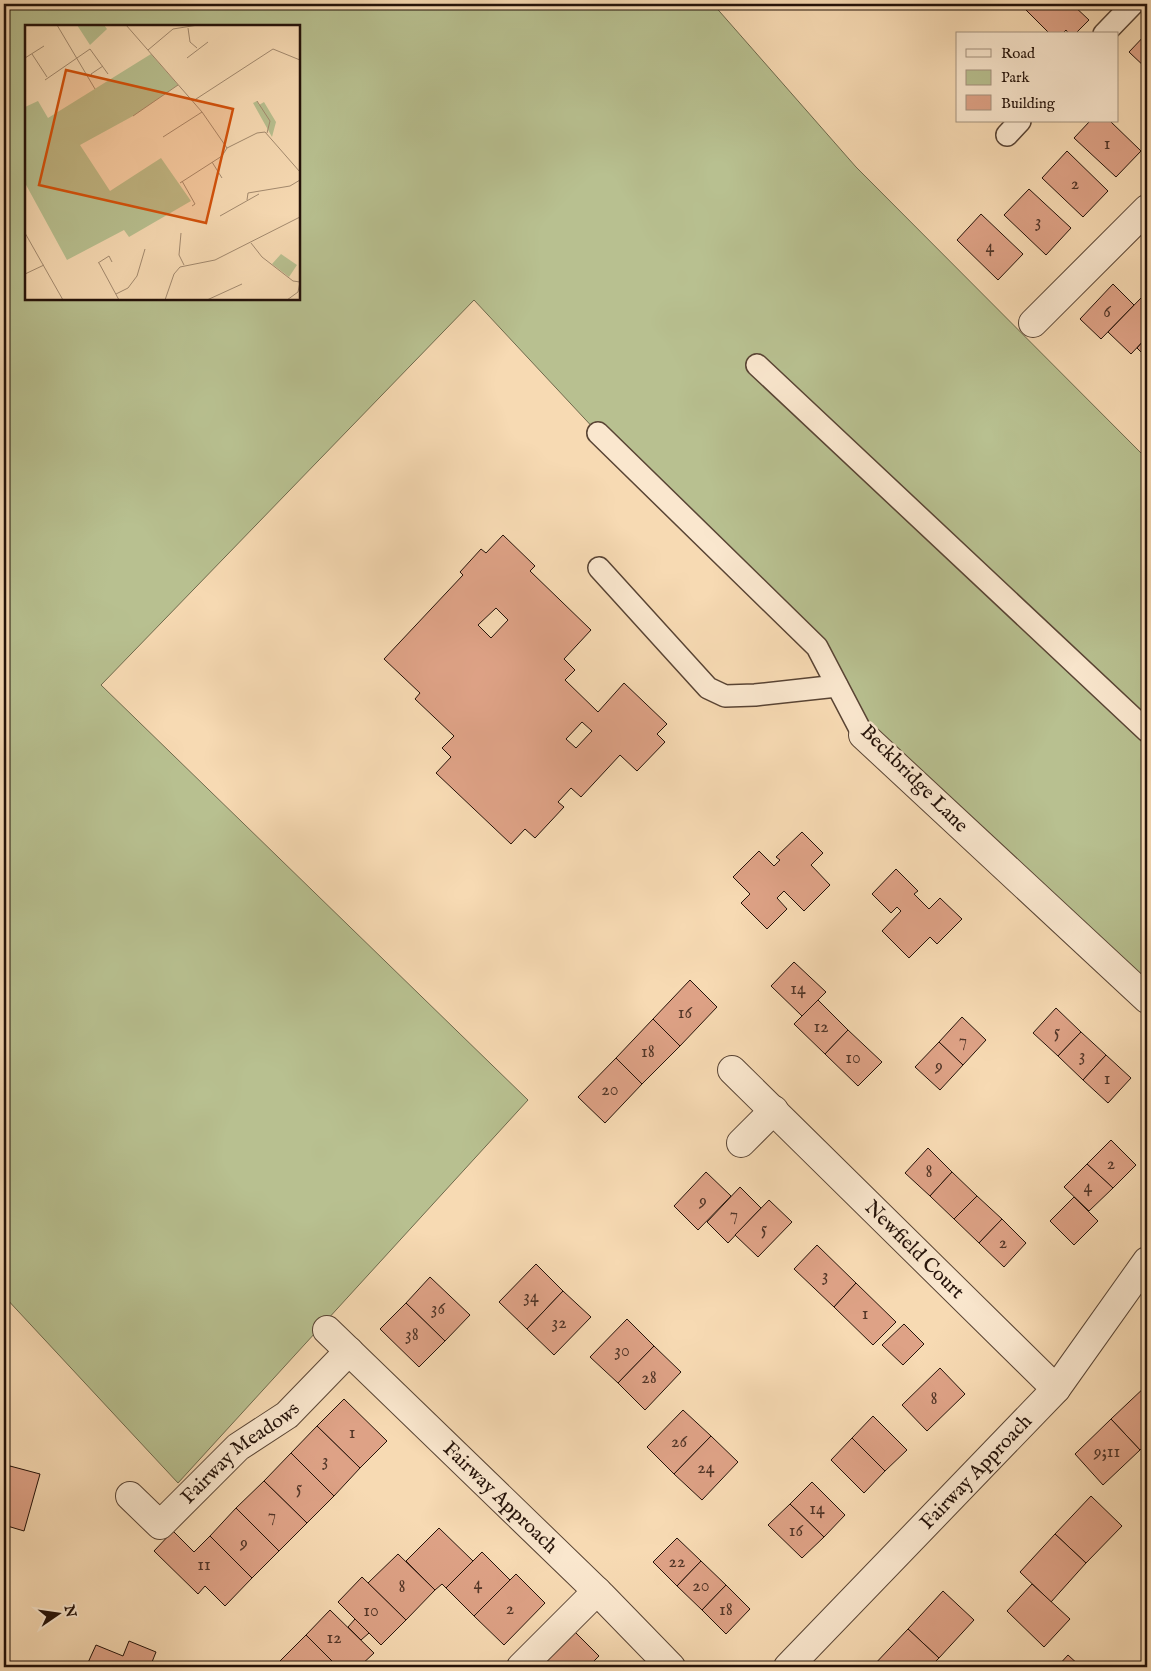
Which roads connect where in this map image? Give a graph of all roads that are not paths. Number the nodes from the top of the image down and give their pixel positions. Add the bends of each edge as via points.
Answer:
1 (1133, 4) edge
2 (1106, 32) edge
3 (1147, 209) edge
4 (1033, 323) dead end
5 (757, 365) dead end
6 (598, 433) dead end
7 (599, 568) dead end
8 (837, 686) junction
9 (1147, 731) edge
10 (862, 735) joint
11 (1147, 999) edge
12 (732, 1070) dead end
13 (774, 1110) junction
14 (741, 1143) dead end
15 (1144, 1273) edge
16 (327, 1330) dead end
17 (349, 1352) junction
18 (1056, 1389) junction
19 (130, 1496) dead end
20 (597, 1591) junction
21 (521, 1667) edge
22 (671, 1667) edge
23 (788, 1667) edge

1 - 2 lane
3 - 4 street
5 - 9 lane
6 - 8 lane, Beckbridge Lane via 817,647
7 - 8 lane via 708,688 725,696
8 - 10 lane, Beckbridge Lane
10 - 11 street, Beckbridge Lane
12 - 13 street, Newfield Court
13 - 14 street
13 - 18 street, Newfield Court
15 - 18 street, Fairway Approach
16 - 17 street, Fairway Approach
17 - 19 street, Fairway Meadows via 287,1415 238,1447 160,1525
17 - 20 street, Fairway Approach
18 - 23 street, Fairway Approach
20 - 21 street
20 - 22 street, Fairway Approach

